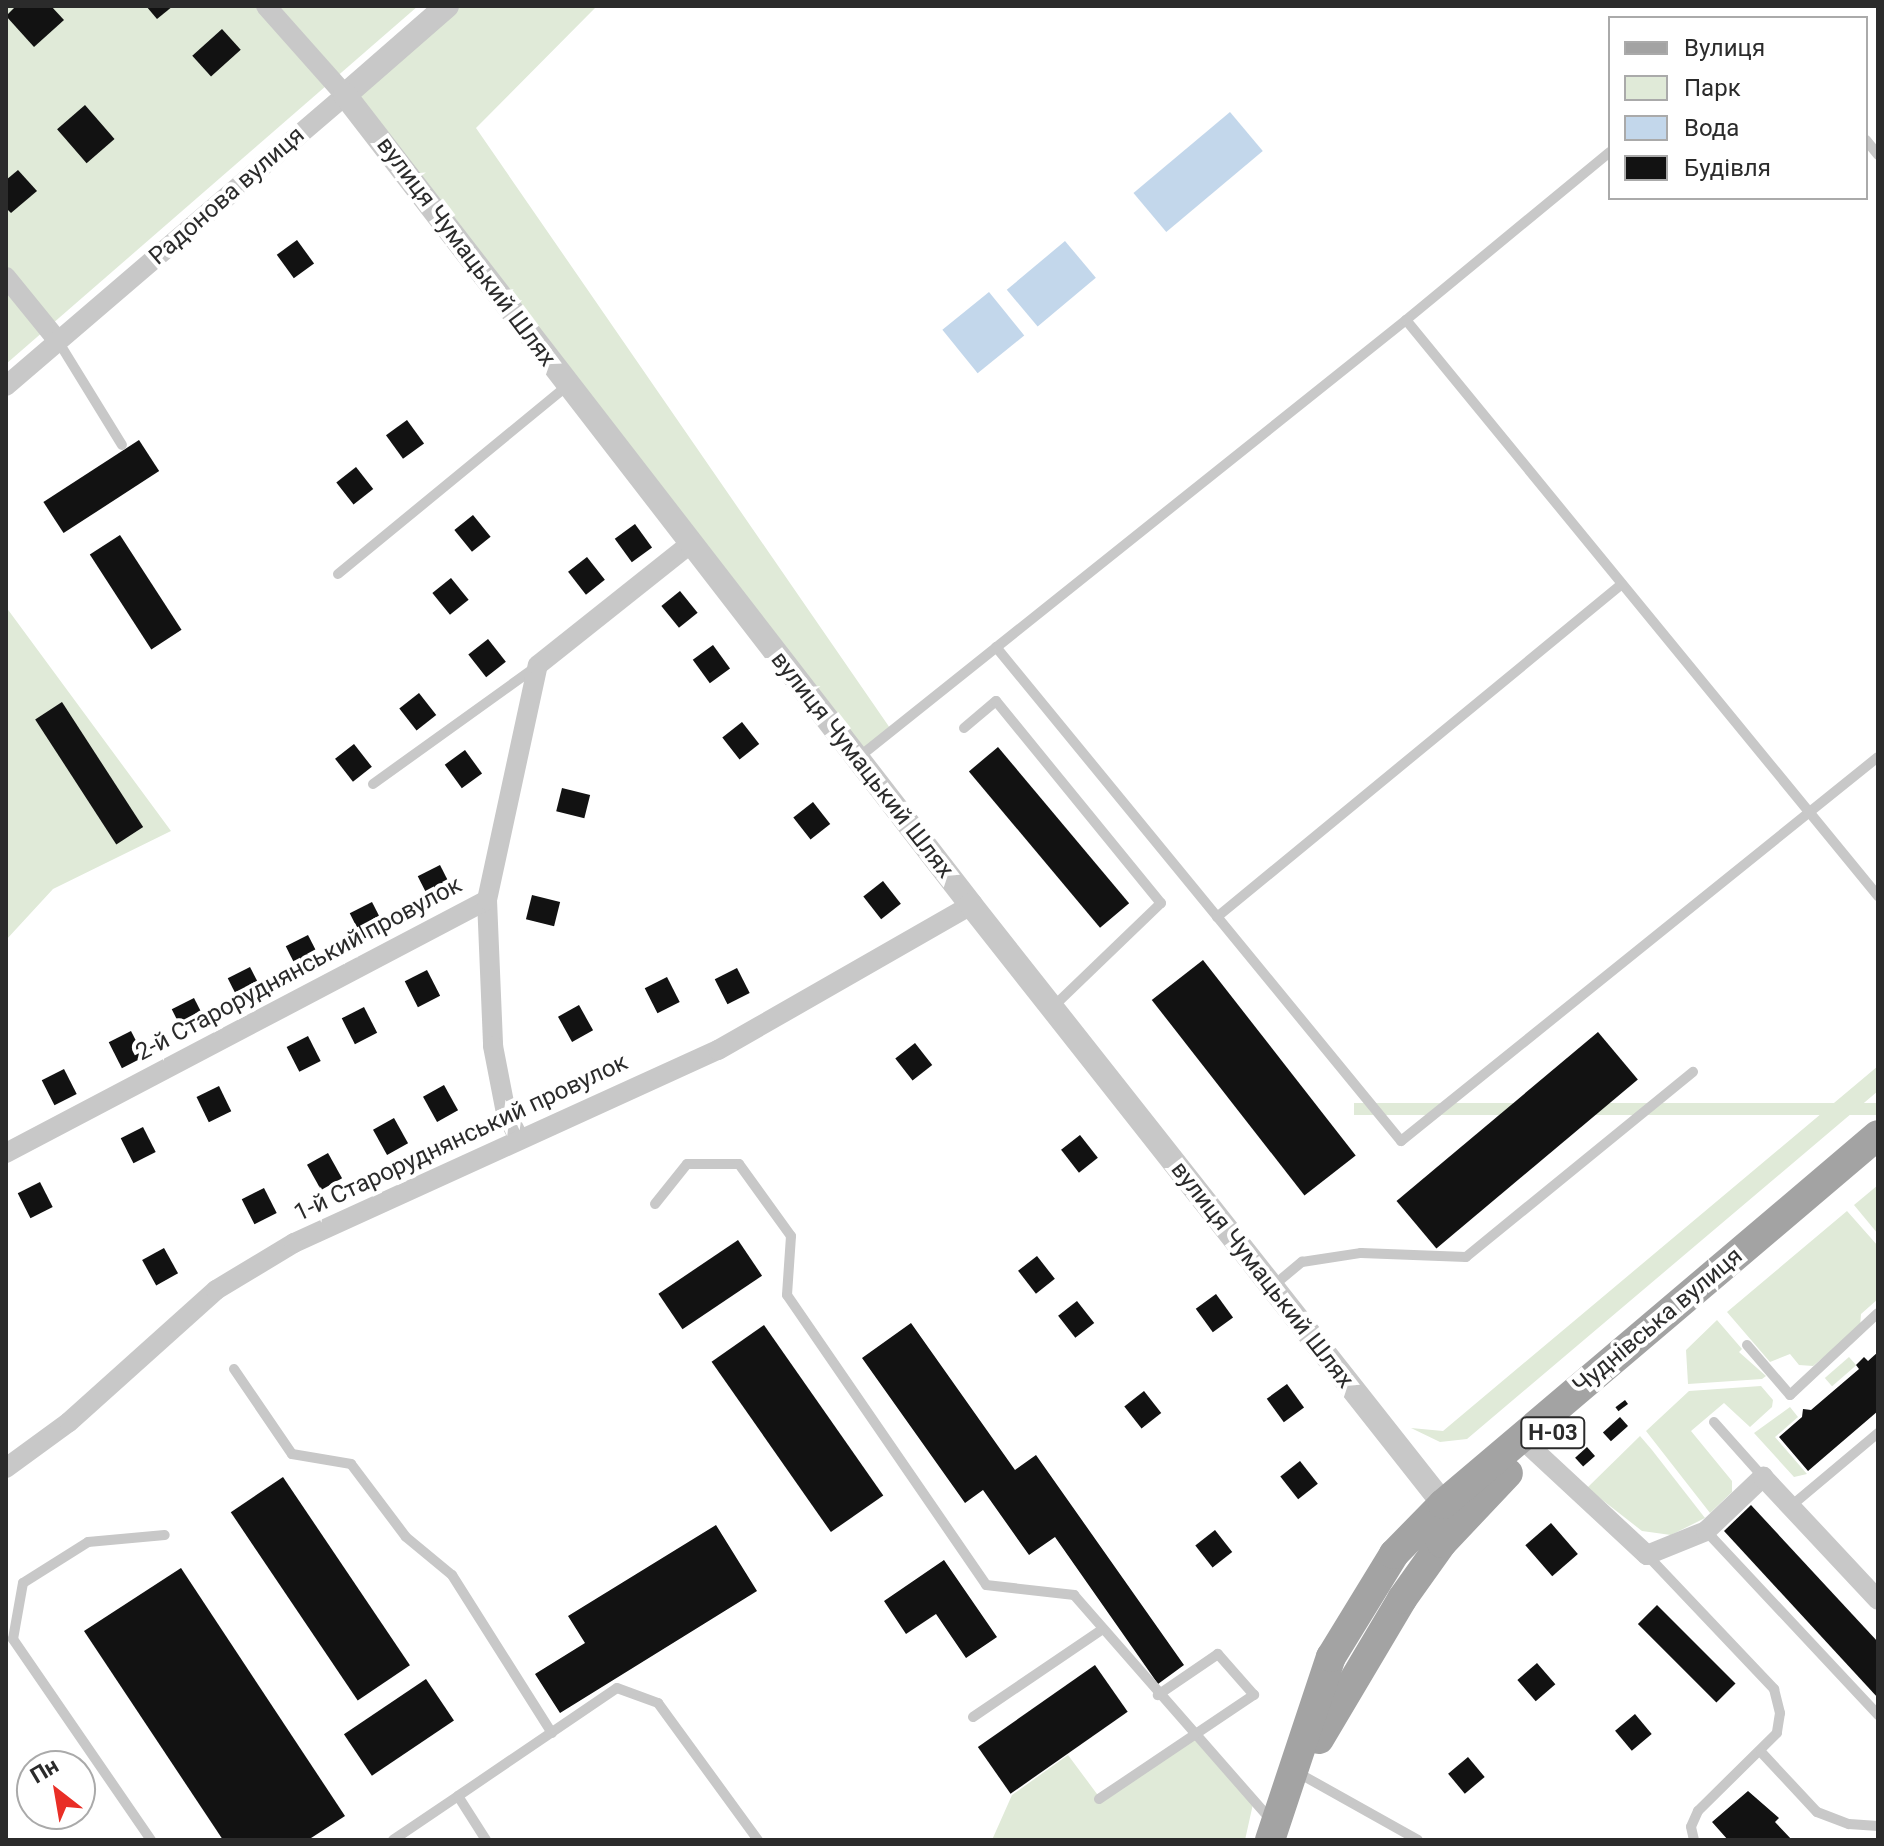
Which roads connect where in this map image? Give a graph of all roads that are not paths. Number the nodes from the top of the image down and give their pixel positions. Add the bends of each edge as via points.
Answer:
1 (266, 6) edge
2 (447, 6) edge
3 (345, 95) junction
4 (1608, 154) edge
5 (6, 277) edge
6 (1406, 320) junction
7 (58, 341) junction
8 (568, 385) junction
9 (6, 386) edge
10 (122, 445) dead end
11 (690, 544) junction
12 (338, 574) dead end
13 (1622, 584) junction
14 (996, 647) junction
15 (538, 665) junction
16 (964, 728) dead end
17 (1878, 757) edge
18 (858, 758) junction
19 (373, 784) dead end
20 (1809, 813) junction
21 (1878, 896) edge
22 (487, 900) junction
23 (971, 905) junction
24 (1217, 917) junction
25 (1052, 1008) junction
26 (1693, 1072) dead end
27 (1878, 1135) edge
28 (519, 1138) junction
29 (6, 1153) edge
30 (1878, 1155) edge
31 (655, 1204) dead end
32 (1272, 1287) junction
33 (1878, 1313) edge
34 (1747, 1345) dead end
35 (234, 1369) dead end
36 (1714, 1422) dead end
37 (1878, 1433) edge
38 (1527, 1444) junction
39 (6, 1468) edge
40 (1763, 1477) junction
41 (1791, 1506) junction
42 (1451, 1514) junction
43 (1706, 1531) junction
44 (165, 1535) dead end
45 (1647, 1555) junction
46 (1878, 1600) edge
47 (1103, 1629) junction
48 (1158, 1695) junction
49 (1878, 1715) edge
50 (973, 1717) dead end
51 (1193, 1732) junction
52 (552, 1733) junction
53 (1761, 1752) junction
54 (1300, 1774) junction
55 (458, 1796) junction
56 (1099, 1799) dead end
57 (1277, 1821) edge
58 (1878, 1826) edge
59 (151, 1840) edge
60 (393, 1840) edge
61 (486, 1840) edge
62 (758, 1840) edge
63 (1418, 1840) edge
64 (1694, 1840) edge

1 - 3 street, вулиця Чумацький Шлях
2 - 3 street, Радонова вулиця
3 - 7 street, Радонова вулиця
3 - 8 street, вулиця Чумацький Шлях
4 - 6 lane
5 - 7 street
6 - 13 lane
6 - 14 lane
7 - 9 street, Радонова вулиця
7 - 10 lane
8 - 11 street, вулиця Чумацький Шлях
8 - 12 lane
11 - 15 street
11 - 18 street, вулиця Чумацький Шлях
13 - 20 lane
13 - 24 lane
14 - 18 lane
14 - 24 lane
15 - 19 lane
15 - 22 street, 2-й Староруднянський провулок
16 - 25 lane via 996,701 1161,903
17 - 20 lane
18 - 23 street, вулиця Чумацький Шлях
20 - 21 lane
20 - 24 lane via 1401,1141
22 - 28 street via 493,1046 506,1113
22 - 29 street, 2-й Староруднянський провулок
23 - 25 street, вулиця Чумацький Шлях
23 - 28 street, 1-й Староруднянський провулок via 718,1050
25 - 32 street, вулиця Чумацький Шлях
26 - 32 lane via 1466,1257 1361,1253 1302,1262
27 - 38 main road, Чуднівська вулиця / Н-03
28 - 39 street, 1-й Староруднянський провулок via 294,1243 216,1290 69,1422
30 - 38 main road, Чуднівська вулиця / Н-03
31 - 47 lane via 687,1164 739,1164 791,1236 787,1295 986,1585 1074,1595
32 - 42 street, вулиця Чумацький Шлях
33 - 34 lane via 1790,1395
35 - 52 lane via 292,1454 351,1464 406,1537 452,1575
36 - 40 lane
37 - 41 lane
38 - 42 main road, Чуднівська вулиця / Н-03
38 - 45 street
40 - 41 street
40 - 43 street
41 - 46 street
42 - 54 main road, Чуднівська вулиця / Н-03
42 - 57 main road, Чуднівська вулиця / Н-03 via 1394,1554 1344,1631
43 - 45 street
43 - 49 lane
44 - 59 lane via 88,1542 23,1583 13,1639
45 - 53 lane via 1774,1689 1780,1713 1777,1733
47 - 48 lane
47 - 50 lane
48 - 51 lane
48 - 51 lane via 1218,1654 1254,1695
51 - 56 lane
51 - 57 lane
52 - 55 lane
52 - 62 lane via 617,1688 658,1703
53 - 58 lane via 1817,1812 1833,1821
53 - 64 lane via 1698,1811 1691,1827
54 - 57 main road, Чуднівська вулиця / Н-03
54 - 63 lane
55 - 60 lane
55 - 61 lane

